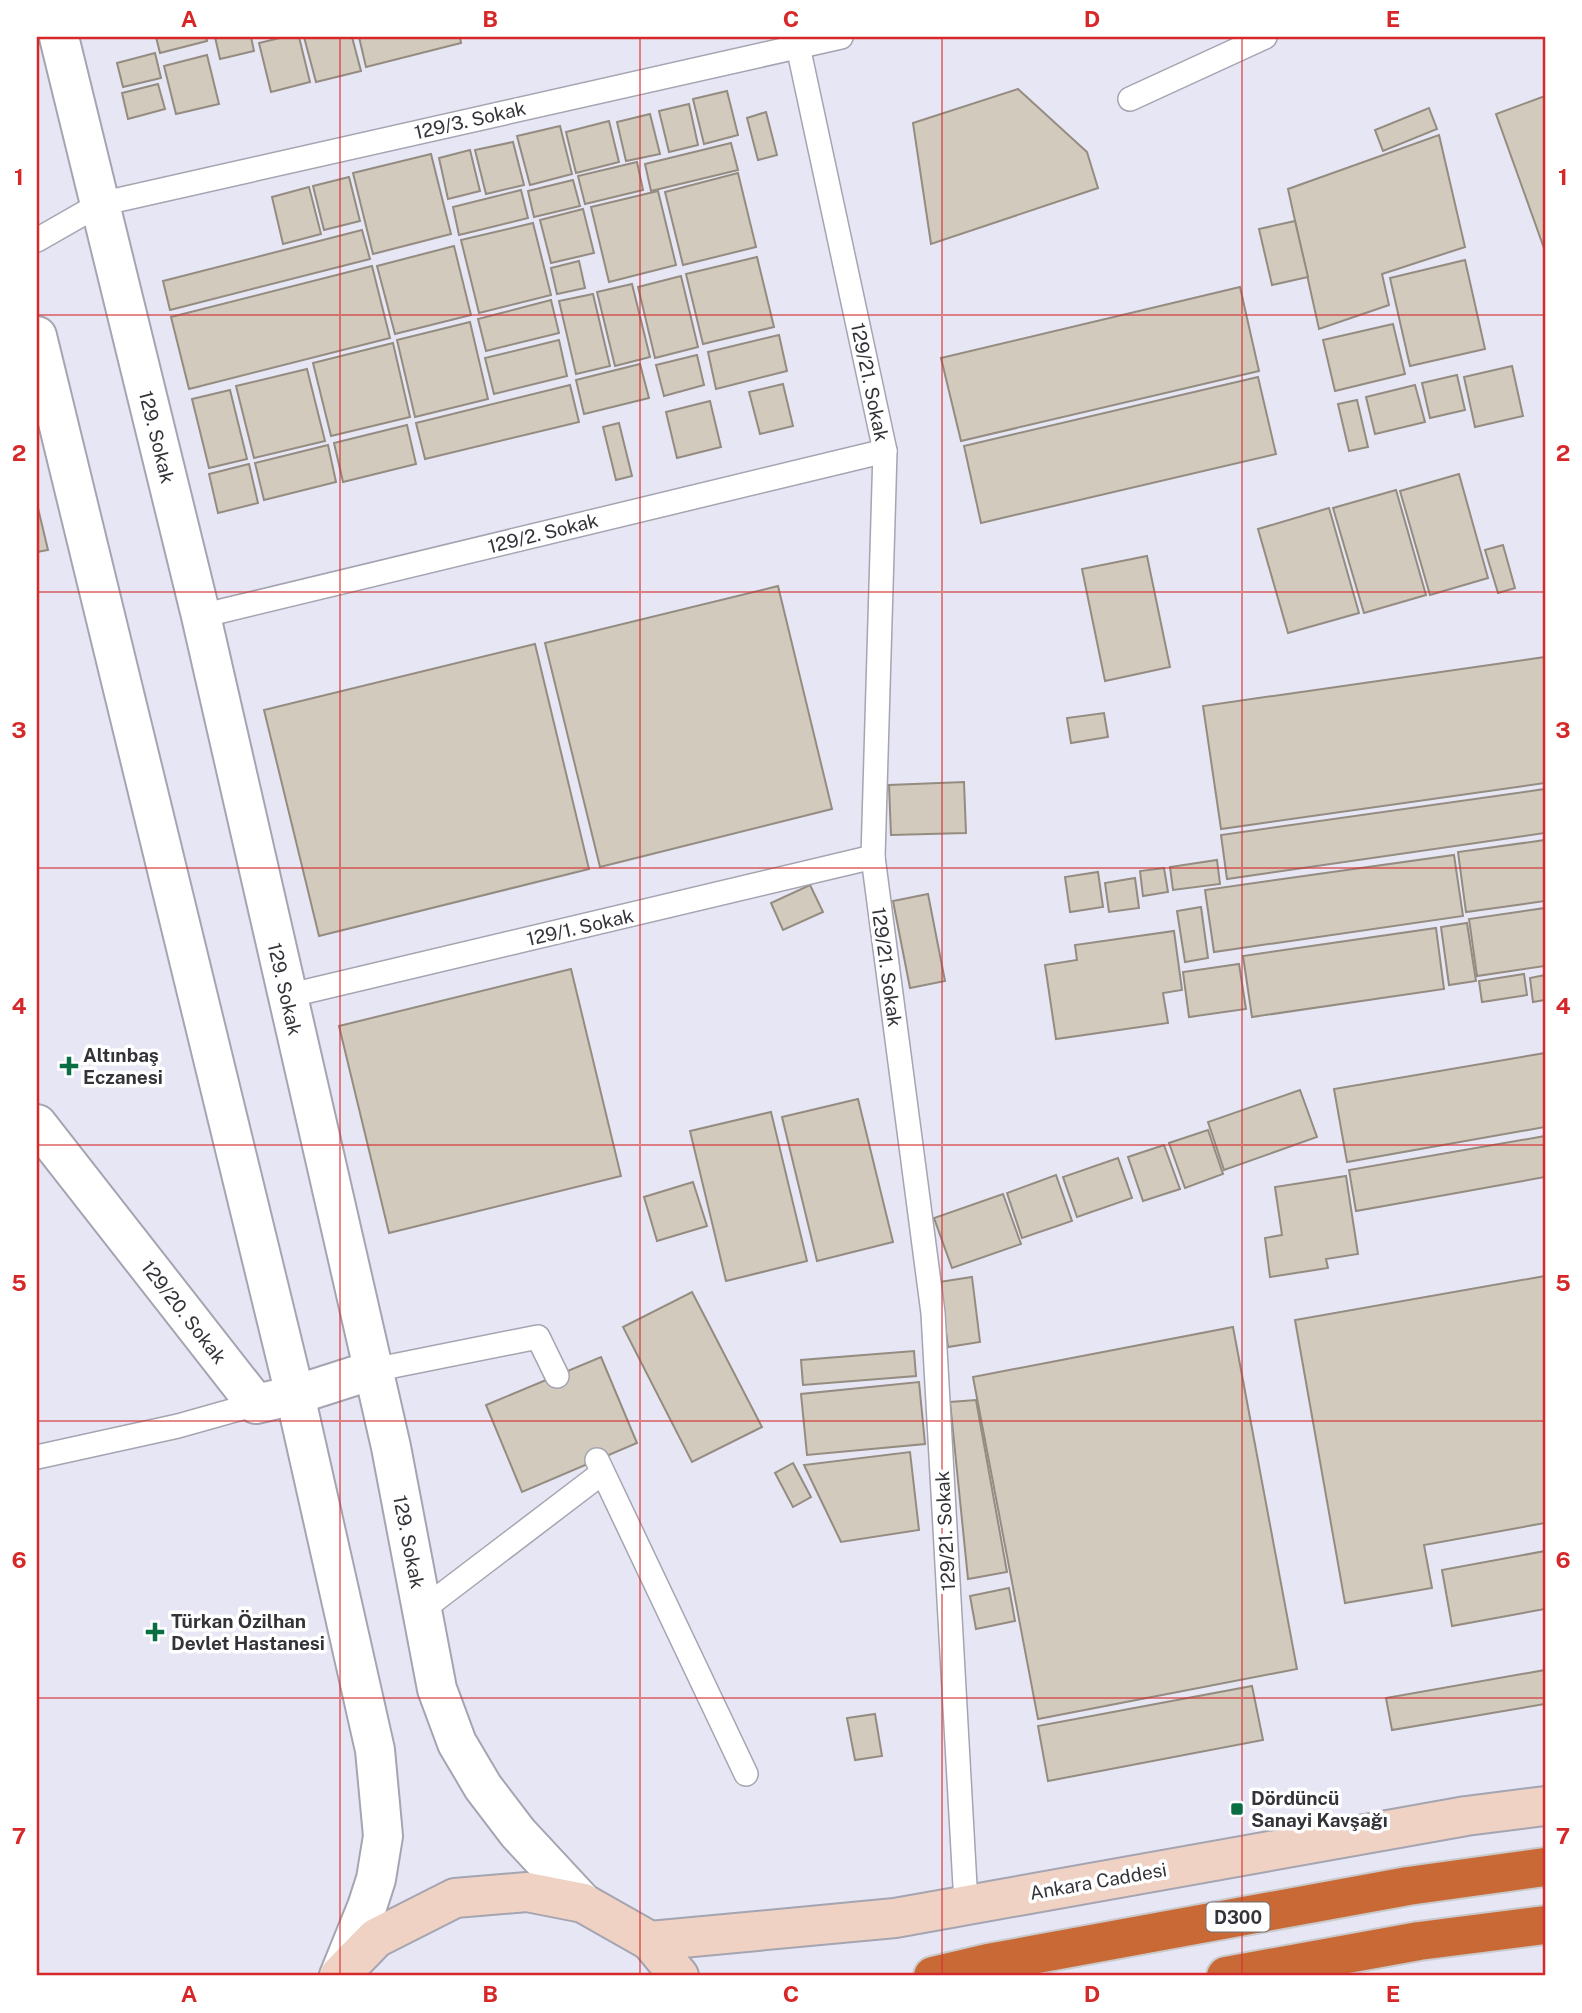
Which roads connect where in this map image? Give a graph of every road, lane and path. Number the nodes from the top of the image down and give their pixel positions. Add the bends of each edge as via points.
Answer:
1 (59, 37) edge
2 (841, 37) edge
3 (1265, 37) edge
4 (797, 41) edge
5 (1130, 99) dead end
6 (100, 204) junction
7 (37, 240) edge
8 (37, 336) edge
9 (885, 450) junction
10 (201, 616) junction
11 (873, 858) junction
12 (286, 996) junction
13 (37, 1124) edge
14 (373, 1370) junction
15 (557, 1376) dead end
16 (295, 1395) junction
17 (256, 1404) junction
18 (37, 1457) edge
19 (422, 1610) junction
20 (746, 1774) dead end
21 (1545, 1806) edge
22 (1545, 1867) edge
23 (583, 1903) junction
24 (966, 1904) junction
25 (1545, 1925) edge
26 (650, 1941) junction
27 (339, 1976) edge
28 (680, 1976) edge
29 (933, 1976) edge
30 (1226, 1976) edge

1 - 6 street, 129. Sokak
2 - 4 lane, 129/3. Sokak
3 - 5 lane
4 - 6 lane, 129/3. Sokak
4 - 9 lane, 129/21. Sokak
6 - 7 lane, 129/3. Sokak
6 - 10 street, 129. Sokak
8 - 16 street
9 - 10 lane, 129/2. Sokak
9 - 11 lane, 129/21. Sokak
10 - 12 street, 129. Sokak
11 - 12 lane, 129/1. Sokak
11 - 24 lane, 129/21. Sokak via 933,1313
12 - 14 street, 129. Sokak
13 - 17 street, 129/20. Sokak
14 - 15 lane via 538,1336
14 - 16 street
14 - 19 street, 129. Sokak
16 - 17 street
16 - 27 street via 375,1750 383,1824 376,1879
17 - 18 lane
19 - 20 lane via 600,1466
19 - 23 street, 129. Sokak via 437,1689 457,1743 482,1787 511,1824
21 - 24 main road, Ankara Caddesi
22 - 29 highway, D300 via 1408,1886
23 - 26 main road
23 - 27 main road via 527,1892 455,1898 376,1938
24 - 26 main road, Ankara Caddesi via 895,1918
25 - 30 highway via 1419,1941
26 - 28 main road

